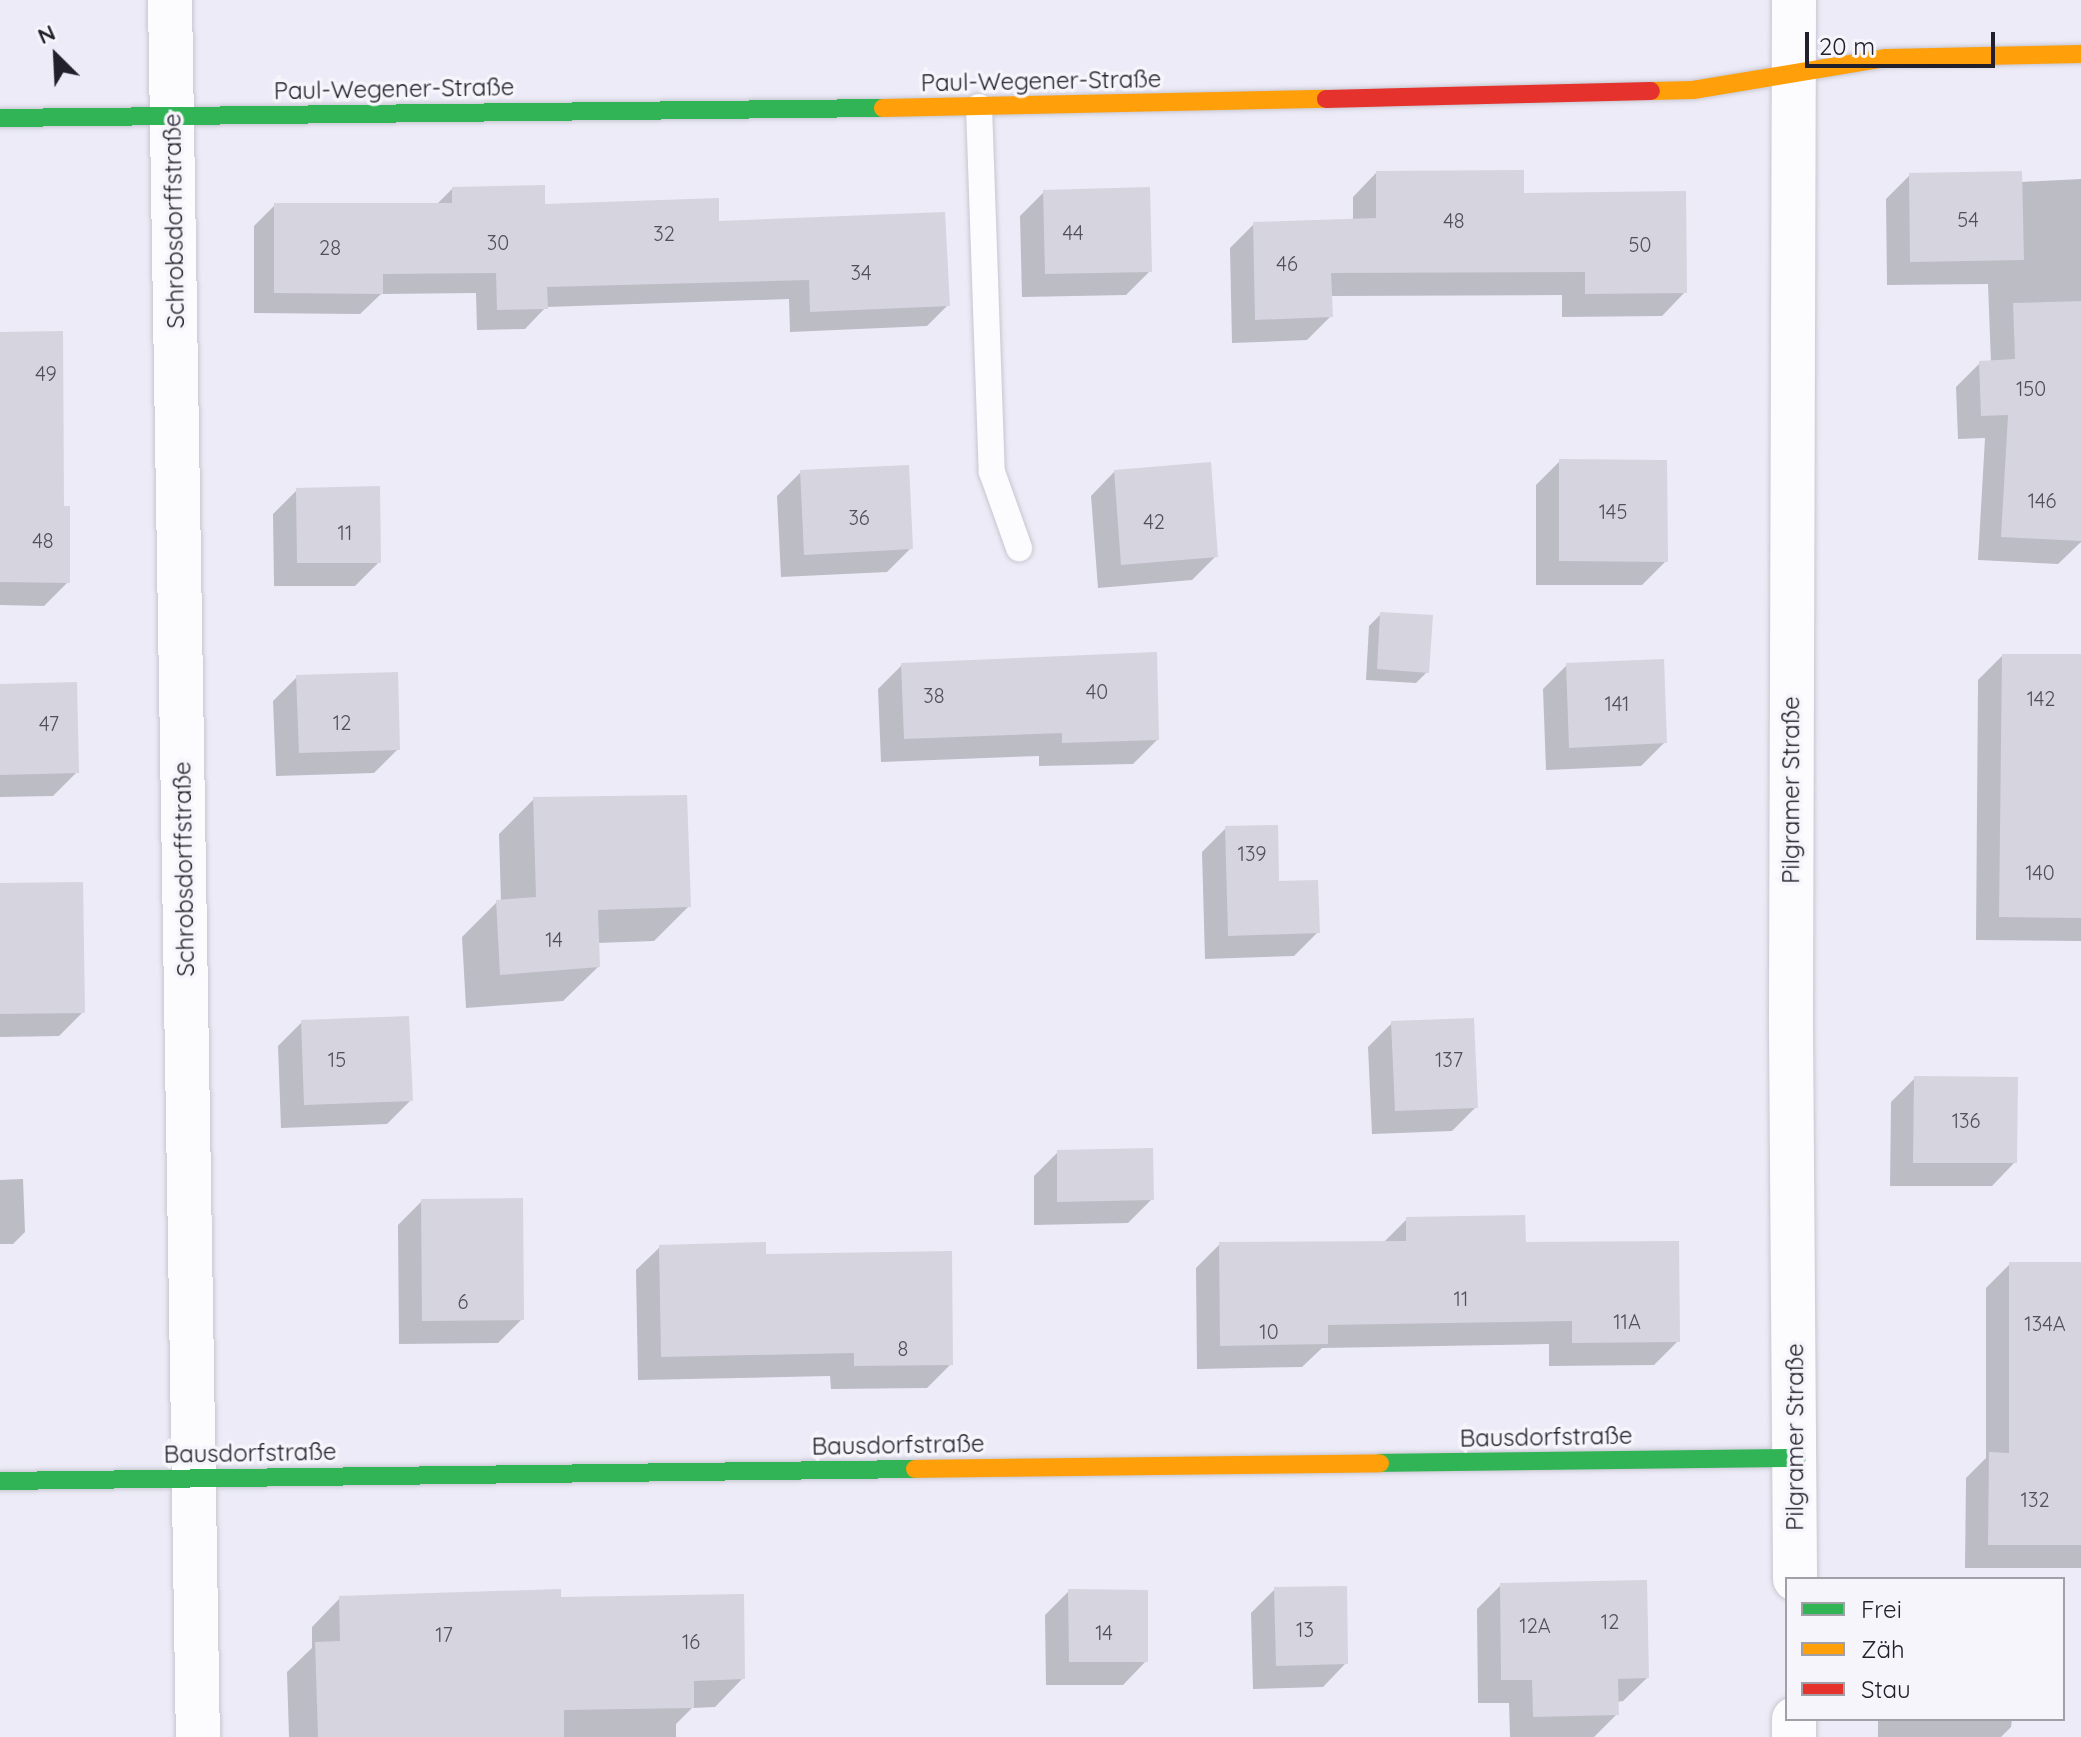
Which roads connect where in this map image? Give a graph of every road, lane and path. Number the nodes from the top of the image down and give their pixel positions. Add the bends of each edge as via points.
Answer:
1 (170, 0) edge
2 (1794, 0) edge
3 (2081, 54) edge
4 (1793, 76) junction
5 (979, 107) junction
6 (172, 115) junction
7 (0, 118) edge
8 (1019, 548) dead end
9 (1797, 1458) junction
10 (195, 1478) junction
11 (0, 1481) edge
12 (1795, 1577) edge
13 (198, 1737) edge

1 - 6 street, Schrobsdorffstraße
2 - 4 street, Pilgramer Straße
3 - 4 street, Paul-Wegener-Straße via 1886,58
4 - 5 street, Paul-Wegener-Straße via 1693,90
4 - 9 street, Pilgramer Straße via 1791,1027
5 - 6 street, Paul-Wegener-Straße
5 - 8 lane via 992,472
6 - 7 street, Paul-Wegener-Straße
6 - 10 street, Schrobsdorffstraße
9 - 10 street, Bausdorfstraße
9 - 12 street, Pilgramer Straße
10 - 11 street, Bausdorfstraße
10 - 13 street, Schrobsdorffstraße

